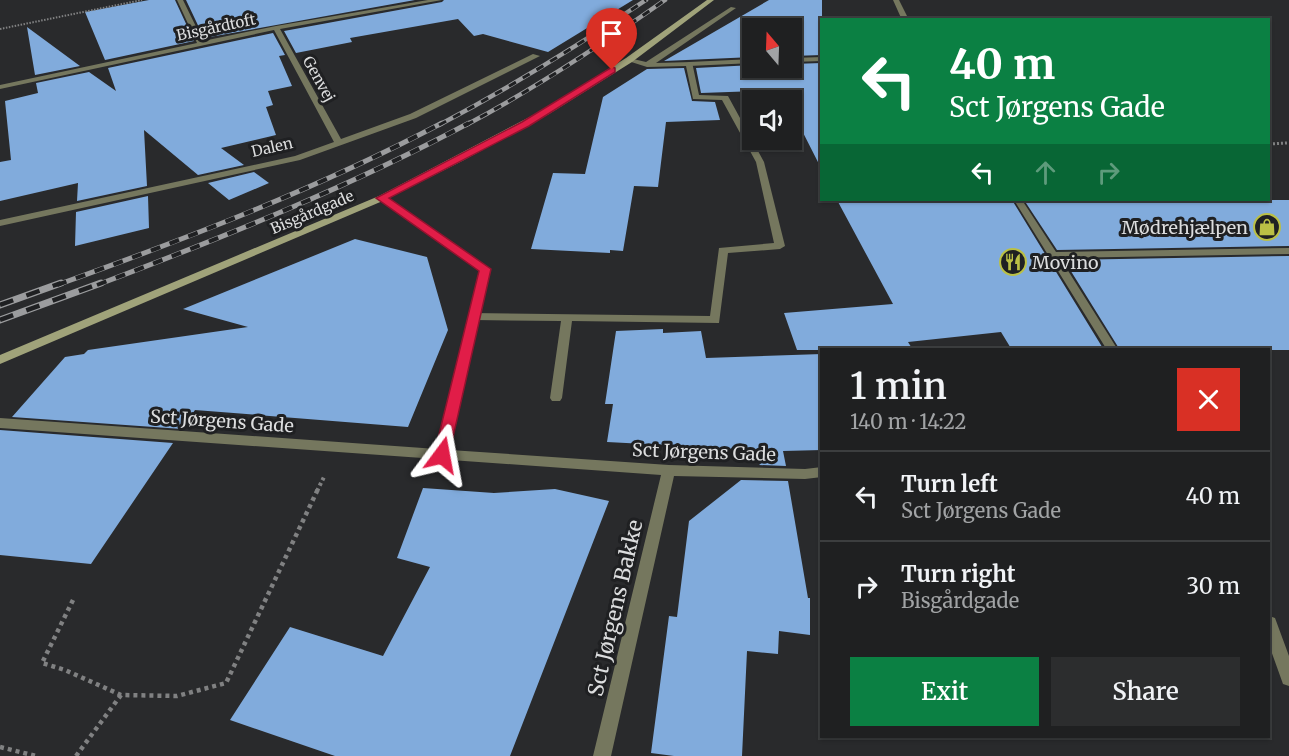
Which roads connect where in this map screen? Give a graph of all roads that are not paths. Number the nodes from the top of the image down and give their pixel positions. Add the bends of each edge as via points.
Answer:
1 (180, 0) edge
2 (439, 0) edge
3 (711, 0) edge
4 (896, 0) edge
5 (733, 8) dead end
6 (905, 18) edge
7 (276, 28) junction
8 (201, 44) junction
9 (536, 56) dead end
10 (820, 59) edge
11 (629, 60) junction
12 (802, 60) edge
13 (742, 62) edge
14 (689, 64) junction
15 (647, 65) junction
16 (0, 87) edge
17 (339, 143) junction
18 (382, 198) junction
19 (1019, 201) edge
20 (0, 223) edge
21 (1289, 251) edge
22 (1054, 255) junction
23 (474, 316) junction
24 (567, 317) junction
25 (1112, 348) edge
26 (0, 360) edge
27 (556, 398) dead end
28 (0, 423) edge
29 (442, 455) junction
30 (669, 470) junction
31 (820, 472) edge
32 (1270, 626) edge
33 (1289, 678) edge
34 (602, 756) edge

1 - 8 street
2 - 7 street, Bisgårdtoft
3 - 11 street, Bisgårdgade
4 - 6 street
5 - 15 street
7 - 8 street, Bisgårdtoft
7 - 17 street, Genvej
8 - 16 street, Bisgårdtoft
9 - 17 street, Dalen via 413,116
10 - 12 street
11 - 15 street
11 - 18 street, Bisgårdgade via 525,124
13 - 14 street
14 - 15 street
14 - 24 street via 696,98 725,98 760,162 780,246 723,250 715,320
17 - 20 street, Dalen via 297,158
18 - 23 street via 485,269
18 - 26 street, Bisgårdgade
19 - 22 street
21 - 22 street
22 - 25 street
23 - 24 street
23 - 29 street
24 - 27 street
28 - 29 street, Sct Jørgens Gade
29 - 30 street, Sct Jørgens Gade
30 - 31 street, Sct Jørgens Gade
30 - 34 street, Sct Jørgens Bakke
32 - 33 street

